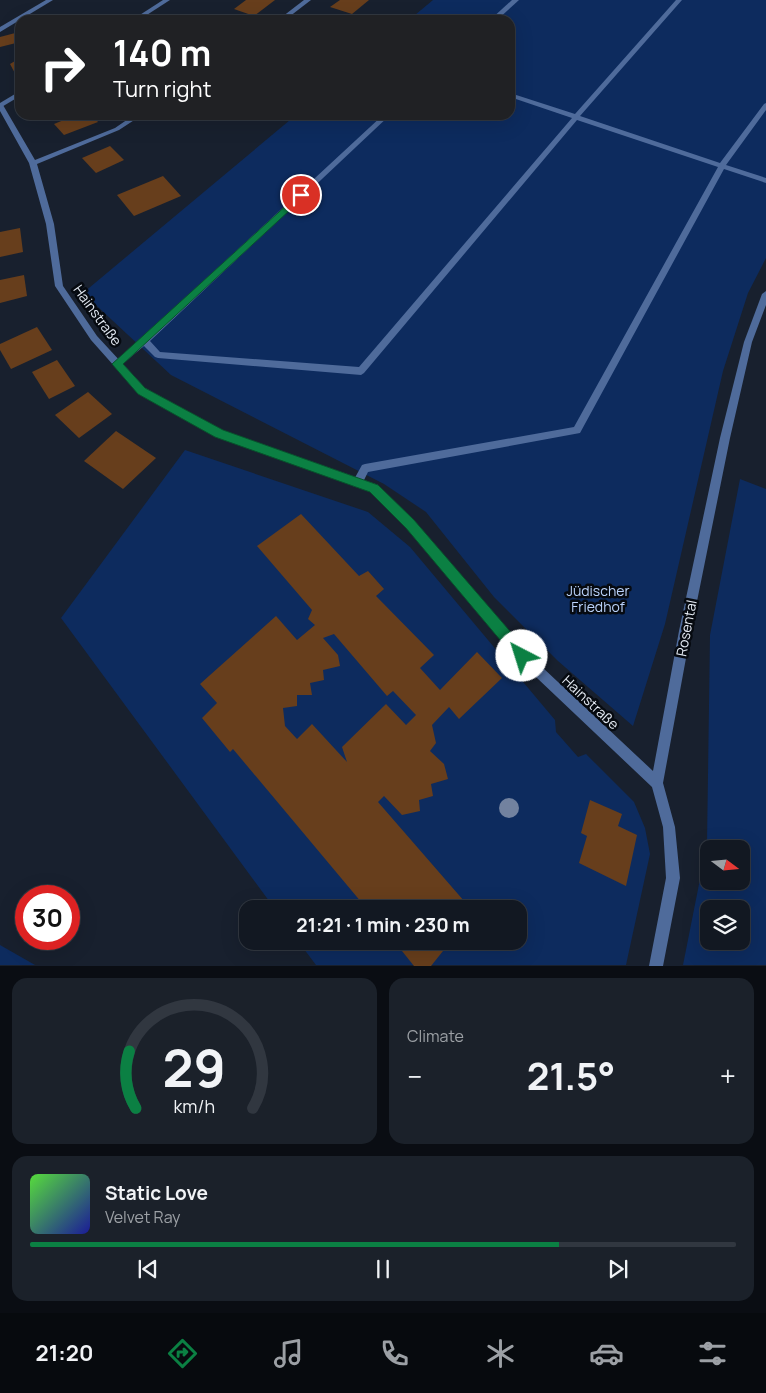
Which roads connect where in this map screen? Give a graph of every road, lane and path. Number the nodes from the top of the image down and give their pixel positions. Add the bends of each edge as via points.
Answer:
1 (50, 0) edge
2 (167, 0) edge
3 (308, 0) edge
4 (516, 0) edge
5 (679, 0) edge
6 (25, 15) edge
7 (143, 15) edge
8 (287, 15) edge
9 (499, 15) edge
10 (15, 21) edge
11 (0, 30) edge
12 (15, 96) edge
13 (515, 97) edge
14 (0, 105) edge
15 (766, 105) edge
16 (576, 117) junction
17 (131, 120) edge
18 (382, 120) edge
19 (33, 163) junction
20 (722, 166) junction
21 (766, 181) edge
22 (766, 294) edge
23 (144, 342) junction
24 (117, 364) junction
25 (358, 482) junction
26 (657, 783) junction
27 (656, 966) edge

1 - 6 street
2 - 7 street
3 - 8 street
4 - 9 street
5 - 16 street
10 - 11 street
12 - 14 street
13 - 16 street
14 - 19 street, Hainstraße
15 - 20 street
16 - 20 street
16 - 23 street via 361,371 158,355
17 - 19 street via 117,129
18 - 23 street
19 - 24 street, Hainstraße via 50,224 59,286 94,338
20 - 21 street
20 - 25 street via 577,430 365,468
22 - 26 street, Rosental via 748,342 725,438
23 - 24 street
24 - 25 street, Hainstraße via 142,391 219,434
25 - 26 street, Hainstraße via 374,488 410,524 522,656
26 - 27 street, Rosental via 669,827 672,878

